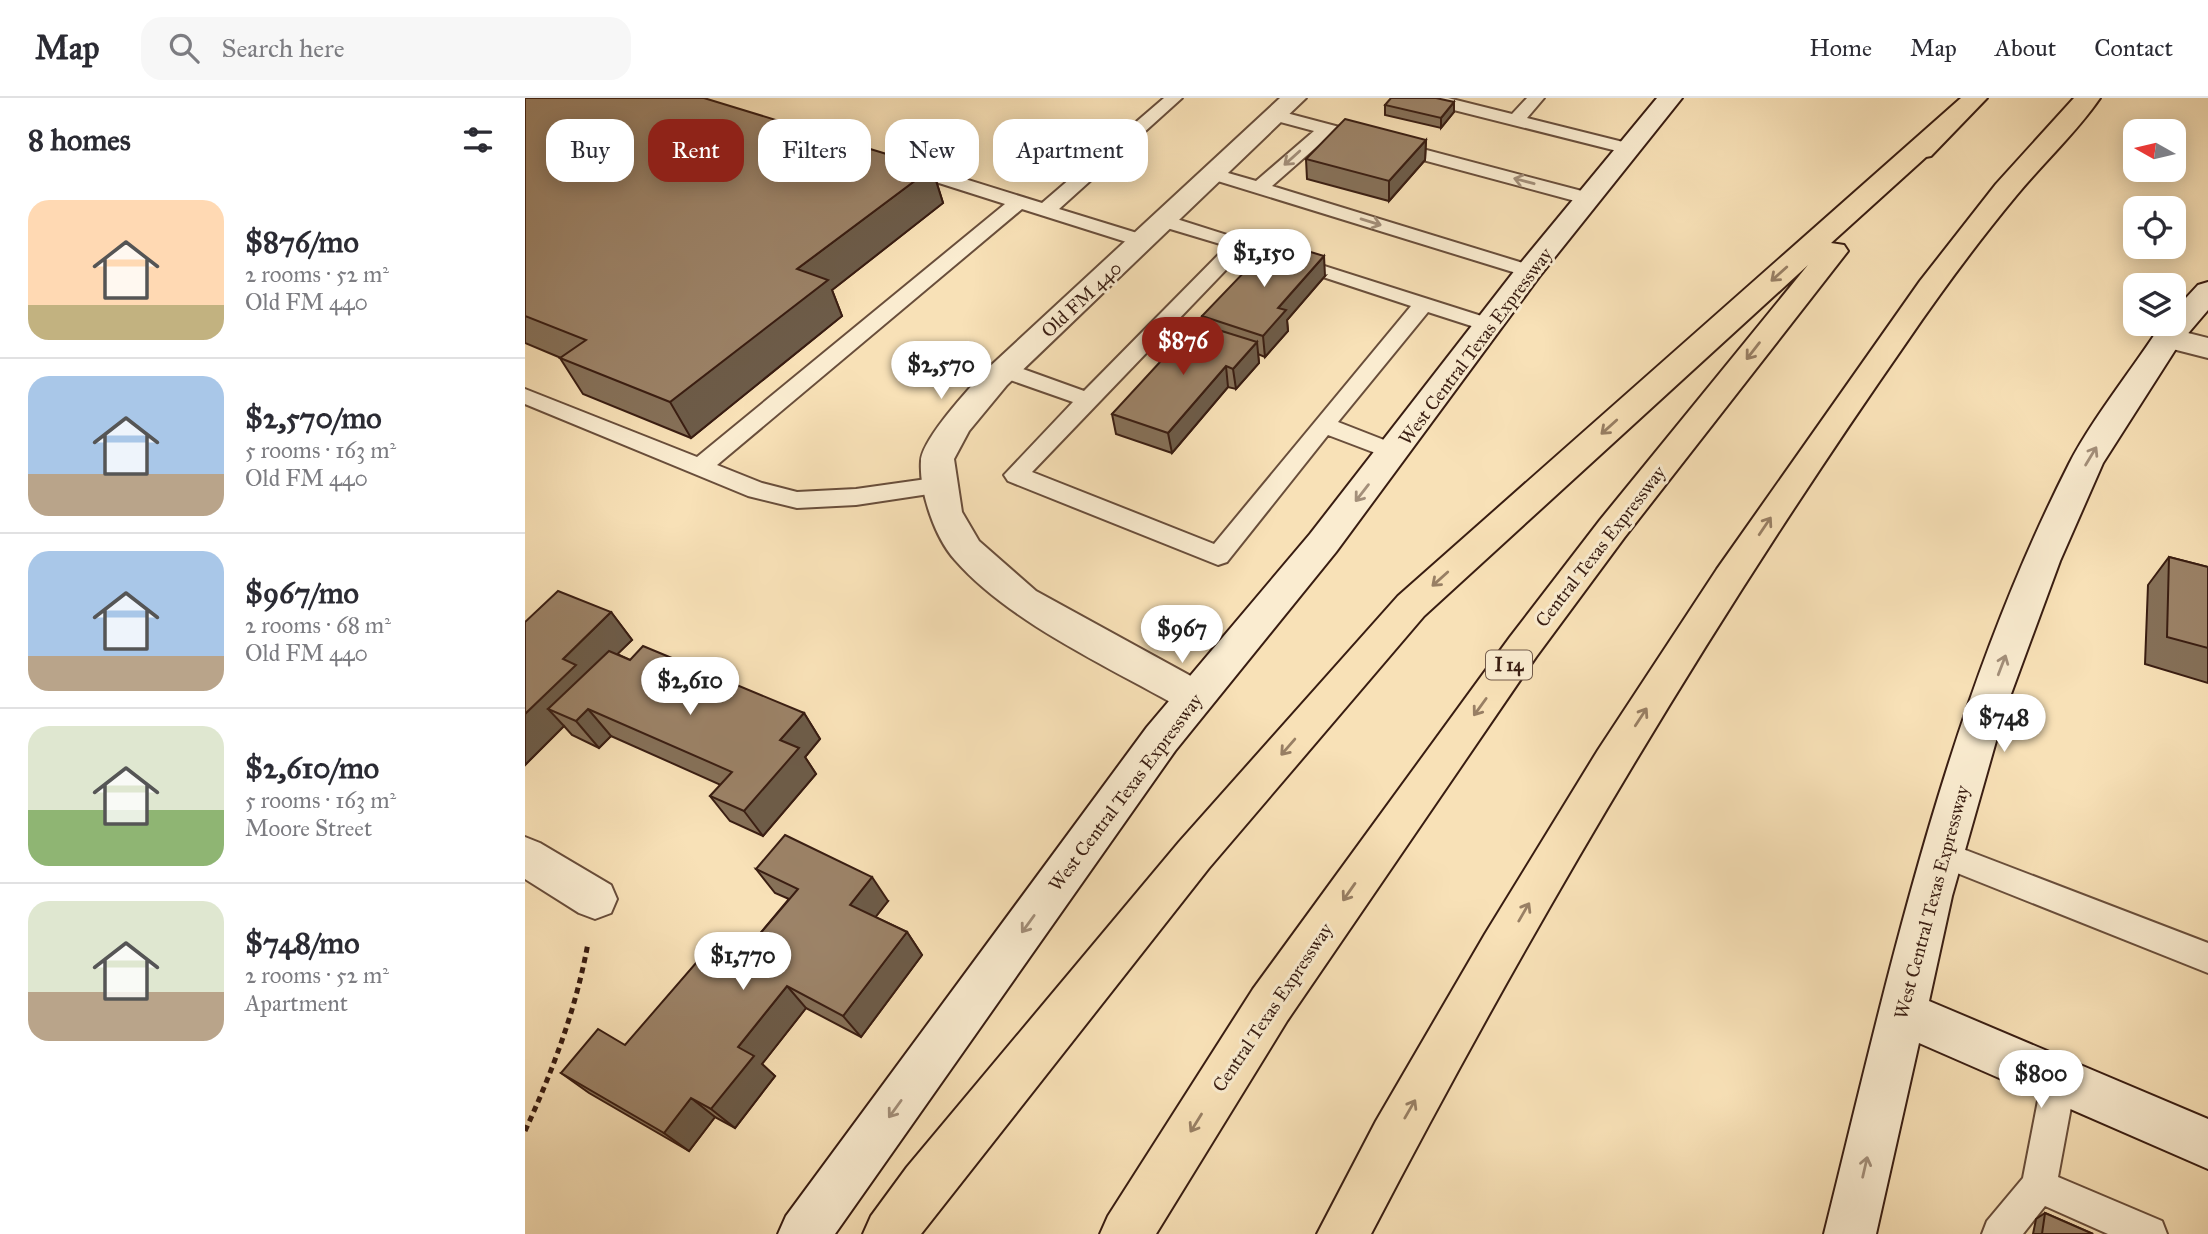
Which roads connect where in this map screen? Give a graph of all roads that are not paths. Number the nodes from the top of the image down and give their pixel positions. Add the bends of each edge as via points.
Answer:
1 (1174, 98) edge
2 (1428, 98) edge
3 (1536, 98) edge
4 (1670, 98) edge
5 (1975, 98) edge
6 (2088, 98) edge
7 (1285, 107) edge
8 (1516, 120) junction
9 (1326, 129) junction
10 (1939, 131) junction
11 (1629, 149) junction
12 (879, 159) edge
13 (1214, 174) junction
14 (1259, 188) junction
15 (1590, 199) junction
16 (1019, 202) junction
17 (1046, 210) junction
18 (1153, 231) junction
19 (1240, 244) junction
20 (1529, 271) junction
21 (2208, 291) edge
22 (1424, 304) junction
23 (1487, 325) junction
24 (2168, 338) junction
25 (2208, 348) edge
26 (1004, 370) junction
27 (525, 396) edge
28 (1088, 400) junction
29 (1324, 425) junction
30 (1394, 452) junction
31 (700, 467) junction
32 (941, 485) junction
33 (1195, 697) junction
34 (1942, 854) junction
35 (525, 856) edge
36 (595, 899) road end
37 (2208, 958) edge
38 (1901, 1012) junction
39 (2059, 1080) junction
40 (2208, 1144) edge
41 (1387, 1149) junction
42 (2039, 1186) junction
43 (804, 1234) edge
44 (889, 1234) edge
45 (1126, 1234) edge
46 (1343, 1234) edge
47 (1365, 1234) edge
48 (1850, 1234) edge
49 (2000, 1234) edge
50 (2149, 1234) edge

1 - 17 lane
2 - 8 lane
3 - 8 lane
4 - 11 main road, West Central Texas Expressway
5 - 10 highway, Central Texas Expressway / I 14
41 -> 6 highway via 1594,792 1750,547 1960,246 2024,166
7 - 9 lane
7 - 13 main road, Old FM 440
8 - 11 lane
9 -> 14 lane
15 -> 9 lane
10 -> 44 highway via 1411,606 1194,855
10 -> 45 highway, Central Texas Expressway / I 14 via 1810,279 1523,647 1270,1005
11 - 15 main road, West Central Texas Expressway
12 - 16 lane
13 - 14 lane
13 - 18 main road, Old FM 440
14 -> 20 lane
15 - 20 main road, West Central Texas Expressway
16 - 17 lane
16 - 31 lane
17 - 18 lane
18 - 19 lane
18 - 26 main road, Old FM 440
19 - 22 lane
19 - 28 lane
20 - 23 main road, West Central Texas Expressway
21 - 24 main road, West Central Texas Expressway
22 - 23 lane
22 - 29 lane
23 - 30 main road, West Central Texas Expressway
24 - 25 main road
34 -> 24 main road, West Central Texas Expressway via 1984,713 2042,561 2087,462
26 - 28 lane
26 - 32 main road, Old FM 440 via 956,425 943,448 937,459
27 - 31 lane
28 - 29 lane via 1016,475 1218,555
29 - 30 lane
30 -> 33 main road, West Central Texas Expressway
31 - 32 lane via 756,490 797,500
32 - 33 main road, Old FM 440 via 945,512 966,550 1023,601
33 -> 43 main road, West Central Texas Expressway
34 - 37 lane
34 - 38 main road, West Central Texas Expressway
35 - 36 main road
38 - 39 main road
48 -> 38 main road, West Central Texas Expressway
39 - 40 main road
39 - 42 lane
41 - 46 highway
41 - 47 highway
42 - 49 lane
42 - 50 lane

